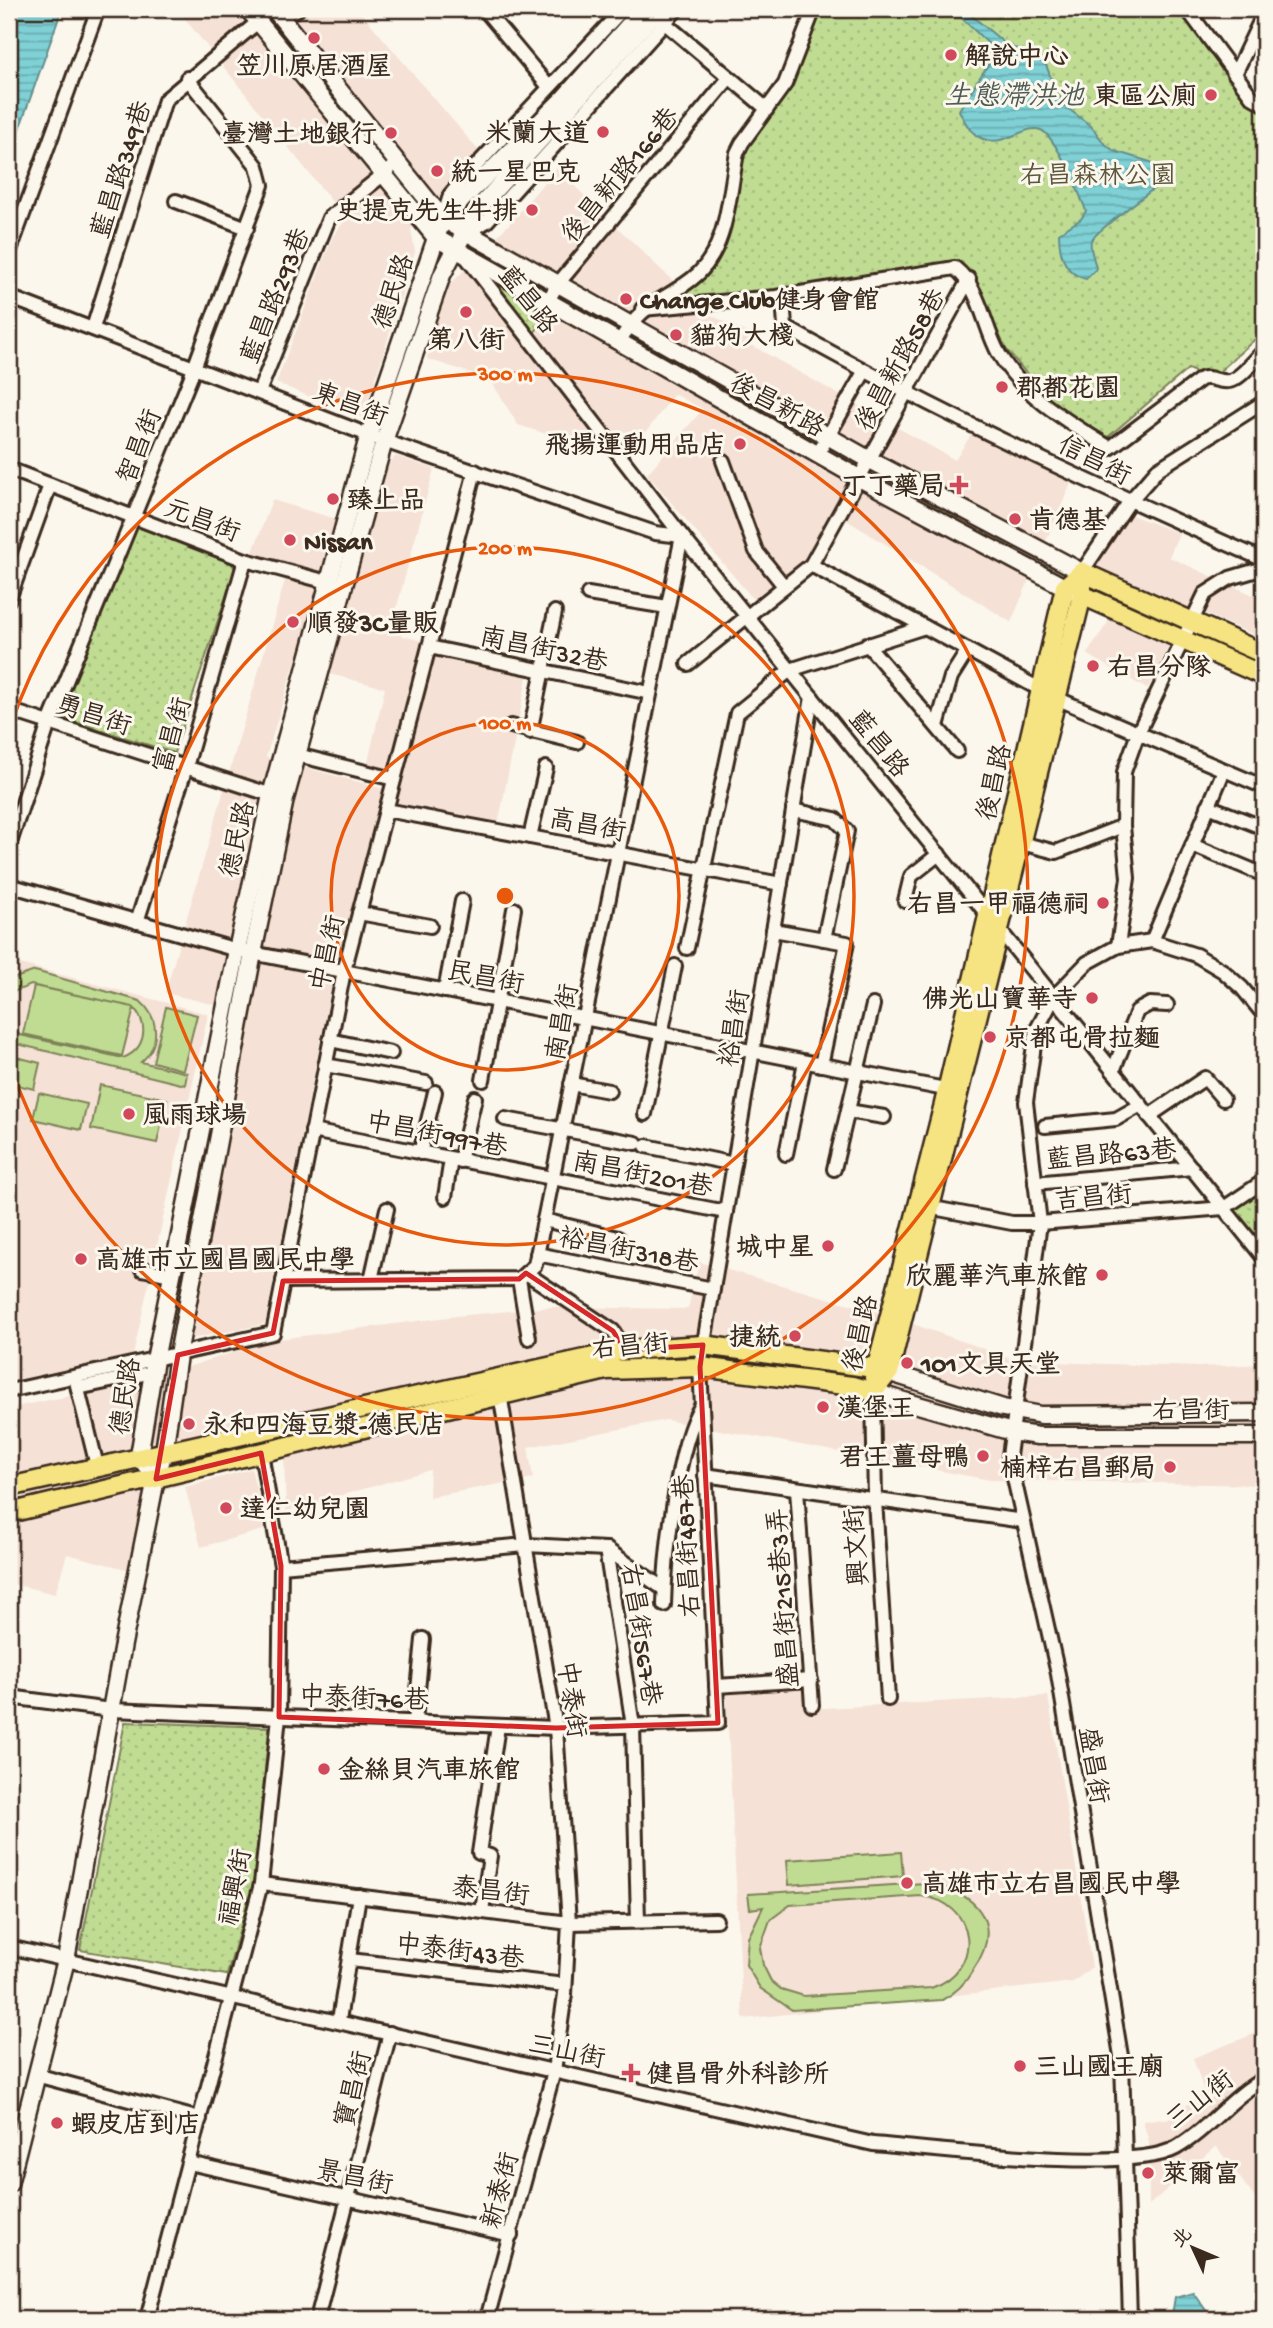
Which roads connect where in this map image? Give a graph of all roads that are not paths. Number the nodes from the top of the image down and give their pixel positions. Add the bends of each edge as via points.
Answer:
1 (98, 9) edge
2 (298, 9) edge
3 (484, 9) edge
4 (623, 9) edge
5 (677, 9) edge
6 (814, 9) edge
7 (1186, 9) edge
8 (277, 12) edge
9 (654, 13) edge
10 (1264, 13) edge
11 (1197, 14) edge
12 (253, 15) edge
13 (1235, 74) junction
14 (187, 78) junction
15 (729, 78) junction
16 (549, 87) junction
17 (1264, 104) edge
18 (767, 109) junction
19 (398, 163) junction
20 (384, 174) junction
21 (176, 201) dead end
22 (443, 219) junction
23 (247, 228) junction
24 (466, 234) junction
25 (436, 238) junction
26 (459, 251) junction
27 (9, 253) edge
28 (969, 279) junction
29 (557, 285) junction
30 (783, 296) junction
31 (9, 298) edge
32 (548, 302) junction
33 (642, 309) junction
34 (629, 326) junction
35 (93, 328) junction
36 (619, 342) junction
37 (1264, 351) edge
38 (195, 367) junction
39 (864, 372) junction
40 (907, 391) junction
41 (259, 392) junction
42 (1264, 402) edge
43 (827, 436) junction
44 (377, 437) junction
45 (818, 454) junction
46 (870, 460) junction
47 (723, 461) dead end
48 (475, 471) junction
49 (9, 472) edge
50 (859, 478) junction
51 (51, 485) junction
52 (1129, 502) junction
53 (135, 517) junction
54 (682, 536) junction
55 (245, 560) junction
56 (1264, 560) edge
57 (811, 565) junction
58 (1264, 568) edge
59 (1082, 572) junction
60 (336, 584) junction
61 (784, 586) junction
62 (1065, 587) junction
63 (588, 594) dead end
64 (1082, 595) junction
65 (9, 598) edge
66 (667, 607) junction
67 (555, 612) dead end
68 (746, 616) junction
69 (1190, 621) junction
70 (925, 627) junction
71 (1182, 639) junction
72 (867, 644) junction
73 (429, 647) junction
74 (968, 650) junction
75 (1264, 654) edge
76 (688, 664) dead end
77 (790, 670) junction
78 (543, 671) junction
79 (1264, 676) edge
80 (650, 693) junction
81 (1049, 694) junction
82 (812, 697) junction
83 (9, 710) edge
84 (49, 723) junction
85 (511, 726) dead end
86 (937, 726) junction
87 (530, 732) junction
88 (1138, 734) junction
89 (577, 742) dead end
90 (957, 751) dead end
91 (290, 754) junction
92 (186, 767) junction
93 (546, 768) dead end
94 (1224, 769) junction
95 (394, 779) junction
96 (1264, 787) edge
97 (278, 797) junction
98 (1209, 806) junction
99 (386, 810) junction
100 (793, 810) junction
101 (1123, 826) junction
102 (1264, 828) edge
103 (530, 837) junction
104 (1021, 843) junction
105 (1192, 845) junction
106 (9, 846) edge
107 (618, 853) junction
108 (939, 855) junction
109 (703, 869) junction
110 (1264, 876) edge
111 (781, 884) junction
112 (9, 886) edge
113 (462, 901) dead end
114 (905, 901) dead end
115 (514, 909) dead end
116 (359, 913) junction
117 (138, 922) junction
118 (993, 922) junction
119 (430, 926) dead end
120 (773, 930) junction
121 (824, 939) junction
122 (1152, 941) junction
123 (1118, 946) junction
124 (687, 948) dead end
125 (245, 951) junction
126 (675, 966) dead end
127 (344, 971) junction
128 (445, 991) junction
129 (1054, 997) junction
130 (497, 1001) junction
131 (873, 1005) dead end
132 (1167, 1005) dead end
133 (1264, 1015) edge
134 (584, 1018) junction
135 (661, 1034) junction
136 (330, 1040) junction
137 (753, 1052) junction
138 (391, 1053) dead end
139 (806, 1062) junction
140 (325, 1065) junction
141 (821, 1065) junction
142 (1113, 1070) junction
143 (858, 1072) junction
144 (484, 1080) dead end
145 (571, 1084) junction
146 (609, 1091) dead end
147 (952, 1091) junction
148 (475, 1098) dead end
149 (1223, 1099) dead end
150 (1141, 1105) junction
151 (848, 1111) junction
152 (645, 1114) dead end
153 (1149, 1115) junction
154 (884, 1117) dead end
155 (505, 1119) dead end
156 (1045, 1126) dead end
157 (562, 1129) junction
158 (313, 1131) junction
159 (420, 1153) junction
160 (786, 1154) dead end
161 (455, 1160) junction
162 (734, 1164) junction
163 (1192, 1168) junction
164 (834, 1169) dead end
165 (552, 1179) junction
166 (1264, 1181) edge
167 (1035, 1183) junction
168 (445, 1197) dead end
169 (925, 1206) junction
170 (1224, 1208) junction
171 (387, 1209) dead end
172 (726, 1212) junction
173 (544, 1220) junction
174 (1040, 1223) junction
175 (618, 1238) dead end
176 (537, 1254) junction
177 (1264, 1258) edge
178 (142, 1269) dead end
179 (172, 1275) junction
180 (523, 1276) junction
181 (371, 1280) junction
182 (283, 1281) junction
183 (713, 1289) junction
184 (529, 1338) dead end
185 (704, 1345) junction
186 (625, 1350) junction
187 (178, 1355) junction
188 (154, 1366) junction
189 (700, 1367) junction
190 (882, 1370) junction
191 (496, 1377) junction
192 (76, 1382) junction
193 (9, 1391) edge
194 (873, 1392) junction
195 (501, 1396) junction
196 (702, 1405) junction
197 (1016, 1412) junction
198 (1264, 1413) edge
199 (1012, 1432) junction
200 (1264, 1436) edge
201 (164, 1452) junction
202 (261, 1452) junction
203 (139, 1457) junction
204 (97, 1466) junction
205 (705, 1475) junction
206 (156, 1479) junction
207 (9, 1487) edge
208 (797, 1489) junction
209 (875, 1500) junction
210 (10, 1517) edge
211 (1023, 1521) junction
212 (526, 1545) junction
213 (606, 1549) junction
214 (281, 1566) junction
215 (664, 1589) junction
216 (664, 1605) dead end
217 (423, 1639) dead end
218 (811, 1680) junction
219 (716, 1686) junction
220 (9, 1697) edge
221 (888, 1699) dead end
222 (812, 1705) dead end
223 (111, 1710) junction
224 (279, 1717) junction
225 (415, 1721) junction
226 (718, 1723) joint
227 (498, 1726) junction
228 (633, 1726) junction
229 (556, 1728) junction
230 (261, 1884) junction
231 (359, 1896) junction
232 (482, 1911) junction
233 (716, 1920) dead end
234 (638, 1921) junction
235 (569, 1923) junction
236 (9, 1947) edge
237 (66, 1960) junction
238 (350, 1960) junction
239 (565, 1985) junction
240 (232, 1997) junction
241 (339, 2020) junction
242 (390, 2033) junction
243 (554, 2071) junction
244 (36, 2075) junction
245 (1264, 2079) edge
246 (200, 2119) junction
247 (13, 2145) edge
248 (1126, 2159) junction
249 (189, 2162) junction
250 (9, 2184) edge
251 (348, 2199) junction
252 (511, 2235) junction
253 (147, 2319) edge
254 (317, 2319) edge
255 (487, 2319) edge
256 (1130, 2319) edge

1 - 27 street
2 - 8 street
3 - 16 street
4 - 16 street, 德民路
5 - 9 street, 德民路
6 - 18 street via 785,84
7 - 11 street
8 - 12 street
8 - 19 street
9 - 15 street
9 - 22 street, 德民路
9 - 24 street, 德民路 via 475,212
10 - 13 street
11 - 13 street
12 - 14 street, 藍昌路349巷
12 - 20 street, 藍昌路
13 - 17 street via 1252,97
14 - 23 street, 智昌街 via 257,166 262,186
14 - 35 street, 藍昌路349巷 via 165,100
15 - 18 street
15 - 29 street, 後昌新路166巷
16 - 22 street, 德民路 via 450,195
18 - 33 street via 737,153 718,245 692,280
19 - 20 street, 藍昌路293巷
19 - 22 street
20 - 25 street, 藍昌路
20 - 41 street, 藍昌路293巷 via 330,218
21 - 23 street
22 - 24 street
22 - 25 street, 德民路
23 - 38 street, 智昌街
24 - 26 street, 德民路
24 - 29 street, 後昌新路
25 - 26 street, 藍昌路
25 - 44 street, 德民路
26 - 32 street, 後昌新路
26 - 44 street, 德民路
26 - 54 street, 藍昌路
28 - 30 street via 955,268
28 - 37 street via 1000,355 1045,408 1110,448 1200,379 1233,380
28 - 40 street, 後昌新路58巷
29 - 32 street, 後昌新路166巷
29 - 34 street, 後昌新路
30 - 33 street
30 - 39 street, 信昌街 via 785,327
31 - 35 street, 東昌街
32 - 36 street, 後昌新路
33 - 34 street
34 - 36 street
34 - 43 street, 後昌新路
35 - 38 street, 東昌街
36 - 45 street, 後昌新路
38 - 41 street, 東昌街
38 - 53 street, 智昌街
39 - 40 street, 信昌街
39 - 43 street
40 - 46 street, 後昌新路58巷
40 - 52 street, 信昌街
41 - 44 street, 東昌街
42 - 52 street via 1158,470
43 - 45 street
43 - 46 street, 後昌新路
44 - 48 street, 東昌街
44 - 60 street, 德民路
45 - 50 street, 後昌新路
46 - 50 street, 後昌新路58巷
46 - 59 street, 後昌新路
47 - 61 street via 755,551
48 - 54 street, 東昌街 via 655,533
48 - 73 street, 中昌街
49 - 51 street, 元昌街
50 - 57 street, 後昌新路58巷
50 - 62 street, 後昌新路
51 - 53 street, 元昌街
51 - 65 street
52 - 56 street, 信昌街
52 - 59 street
53 - 55 street, 元昌街
53 - 84 street, 智昌街
54 - 66 street, 南昌街
54 - 68 street, 藍昌路
55 - 60 street, 元昌街
55 - 92 street, 富昌街
57 - 61 street
57 - 70 street
58 - 69 street via 1211,588
59 - 62 main road
59 - 64 main road, 後昌路
59 - 69 main road
60 - 91 street, 德民路
61 - 68 street
62 - 64 street, 後昌新路
62 - 81 main road, 後昌路
63 - 66 street
64 - 71 main road
64 - 81 main road, 後昌路
66 - 80 street, 南昌街
67 - 78 street
68 - 76 street
68 - 77 street, 藍昌路
69 - 71 street
69 - 75 main road
70 - 72 street
70 - 74 street
71 - 79 main road
71 - 88 street
72 - 77 street
72 - 86 street
73 - 78 street, 南昌街32巷
73 - 95 street, 中昌街
74 - 81 street
74 - 86 street via 951,677
77 - 82 street, 藍昌路
77 - 109 street via 737,713
78 - 80 street, 南昌街32巷
78 - 87 street
80 - 107 street, 南昌街
81 - 88 street
81 - 104 main road, 後昌路
81 - 118 main road, 後昌路
82 - 100 street, 裕昌街
82 - 108 street, 藍昌路
83 - 84 street, 勇昌街
84 - 92 street, 勇昌街
84 - 106 street, 智昌街
85 - 87 street
86 - 90 street
87 - 89 street
88 - 94 street
88 - 101 street via 1124,772
91 - 95 street
91 - 97 street, 德民路
92 - 97 street, 勇昌街
92 - 117 street, 富昌街
93 - 103 street
94 - 96 street
94 - 98 street
95 - 99 street, 中昌街
97 - 125 street, 德民路
98 - 102 street
98 - 105 street
99 - 103 street, 高昌街
99 - 116 street, 中昌街
100 - 111 street, 裕昌街
100 - 121 street via 835,819 846,831
101 - 104 street via 1056,852
101 - 123 street via 1128,878
103 - 107 street, 高昌街
104 - 118 main road, 後昌路
105 - 110 street
105 - 122 street
107 - 109 street, 高昌街
107 - 134 street, 南昌街
108 - 114 street via 911,876
108 - 118 street, 藍昌路
109 - 111 street, 高昌街
109 - 124 street
111 - 120 street, 裕昌街
112 - 117 street, 民昌街
113 - 128 street
115 - 130 street
116 - 119 street
116 - 127 street, 中昌街
117 - 125 street, 民昌街
118 - 129 street, 藍昌路
118 - 147 main road, 後昌路
120 - 121 street
120 - 137 street, 裕昌街
121 - 141 street via 847,943
122 - 123 street
122 - 133 street via 1196,955 1223,971
123 - 129 street, 盛昌街 via 1087,963
125 - 127 street, 民昌街
125 - 179 street, 德民路
125 - 187 street, 德民路
126 - 135 street
127 - 128 street, 民昌街
127 - 136 street, 中昌街
128 - 130 street, 民昌街
129 - 142 street, 藍昌路
129 - 167 street, 盛昌街 via 1036,1031 1026,1102
130 - 134 street, 民昌街
130 - 144 street
131 - 143 street
132 - 142 street via 1150,1004 1137,1011
134 - 135 street, 民昌街
134 - 145 street, 南昌街
135 - 137 street, 民昌街
135 - 152 street
136 - 138 street
136 - 140 street, 中昌街
137 - 139 street, 民昌街
137 - 162 street, 裕昌街
139 - 141 street, 民昌街
139 - 160 street
140 - 158 street, 中昌街
140 - 159 street via 430,1087
141 - 143 street, 民昌街
142 - 150 street, 藍昌路
143 - 147 street, 民昌街
143 - 151 street
145 - 146 street
145 - 157 street, 南昌街
147 - 169 main road, 後昌路
148 - 161 street
149 - 153 street via 1205,1078
150 - 153 street, 藍昌路
150 - 156 street via 1116,1119
151 - 154 street
151 - 164 street
153 - 163 street, 藍昌路
155 - 157 street
157 - 162 street
157 - 165 street, 南昌街
158 - 159 street, 中昌街997巷
158 - 182 street, 中昌街
159 - 161 street, 中昌街997巷
161 - 165 street, 中昌街997巷
161 - 168 street
162 - 172 street, 裕昌街
163 - 167 street, 藍昌路63巷
163 - 170 street, 藍昌路
165 - 172 street, 南昌街201巷
165 - 173 street, 南昌街
166 - 170 street, 吉昌街
167 - 174 street, 盛昌街
169 - 174 street, 吉昌街 via 1012,1223
169 - 190 main road, 後昌路
170 - 174 street, 吉昌街
170 - 177 street, 藍昌路
171 - 181 street
172 - 183 street, 裕昌街
173 - 175 street
173 - 176 street, 南昌街
174 - 197 street, 盛昌街
176 - 180 street, 南昌街 via 535,1265
176 - 183 street, 裕昌街318巷
178 - 179 street
179 - 188 street, 德民路
180 - 181 street
180 - 184 street
180 - 186 street via 613,1331
181 - 182 street
182 - 187 street, 中昌街 via 273,1333
183 - 185 street, 裕昌街
185 - 186 main road, 右昌街
185 - 189 street, 裕昌街
185 - 190 main road, 右昌街
186 - 191 main road, 右昌街
187 - 188 street, 中昌街
187 - 201 street, 德民路
188 - 192 street, 中昌街
188 - 203 street, 德民路
189 - 194 main road, 右昌街
189 - 195 main road, 右昌街 via 606,1370
189 - 196 street, 右昌街487巷
190 - 194 main road, 後昌路
190 - 197 street, 右昌街
191 - 195 street, 中泰街
191 - 201 main road, 右昌街
192 - 193 street, 中昌街
192 - 204 street
194 - 199 street, 右昌街
194 - 209 street, 興文街
195 - 202 main road, 右昌街
195 - 212 street, 中泰街
196 - 205 street, 右昌街487巷
196 - 215 street via 689,1429 669,1532
197 - 198 street, 右昌街
197 - 199 street, 盛昌街
199 - 200 street, 右昌街 via 1038,1436
199 - 211 street, 盛昌街 via 1009,1456
201 - 203 main road, 右昌街
201 - 206 street, 德民路
202 - 206 main road, 右昌街
202 - 214 street, 福興街
203 - 204 main road, 右昌街
203 - 206 street, 德民路
204 - 207 main road, 右昌街
205 - 208 street
205 - 219 street, 右昌街487巷
206 - 210 main road, 右昌街
206 - 223 street, 德民路
208 - 209 street
208 - 218 street, 盛昌街215巷3弄
209 - 211 street
209 - 221 street, 興文街
211 - 248 street, 盛昌街 via 1060,1684 1122,2062
212 - 213 street
212 - 214 street
212 - 229 street, 中泰街
213 - 215 street
213 - 228 street, 右昌街567巷
214 - 224 street, 福興街
215 - 216 street
217 - 225 street
218 - 219 street
218 - 222 street, 盛昌街215巷3弄
219 - 226 street, 右昌街487巷
220 - 223 street, 中泰街76巷
223 - 224 street, 中泰街76巷
223 - 237 street, 德民路
224 - 225 street, 中泰街76巷
224 - 230 street, 福興街
225 - 227 street, 中泰街76巷
226 - 228 street, 中泰街76巷
227 - 229 street, 中泰街76巷
227 - 232 street via 479,1853 490,1856
228 - 229 street, 中泰街76巷
228 - 234 street, 右昌街567巷
229 - 235 street, 中泰街
230 - 231 street, 泰昌街
230 - 240 street, 福興街
231 - 232 street, 泰昌街
231 - 238 street
232 - 235 street, 泰昌街
233 - 234 street, 泰昌街
234 - 235 street, 泰昌街
235 - 239 street, 中泰街
236 - 237 street, 三山街
237 - 240 street, 三山街
237 - 244 street, 德民路
238 - 239 street, 中泰街43巷
238 - 241 street
239 - 243 street, 中泰街
240 - 241 street, 三山街
240 - 246 street, 福興街
241 - 242 street, 三山街
242 - 243 street, 三山街
242 - 251 street, 寶昌街
243 - 248 street, 三山街 via 873,2144
243 - 252 street, 新泰街
244 - 246 street
244 - 247 street, 德民路
245 - 248 street, 三山街 via 1176,2147 1155,2156
246 - 249 street, 福興街
247 - 250 street, 德民路
248 - 256 street, 盛昌街
249 - 251 street, 景昌街
249 - 253 street, 福興街
251 - 252 street, 景昌街
251 - 254 street, 寶昌街
252 - 255 street, 新泰街

